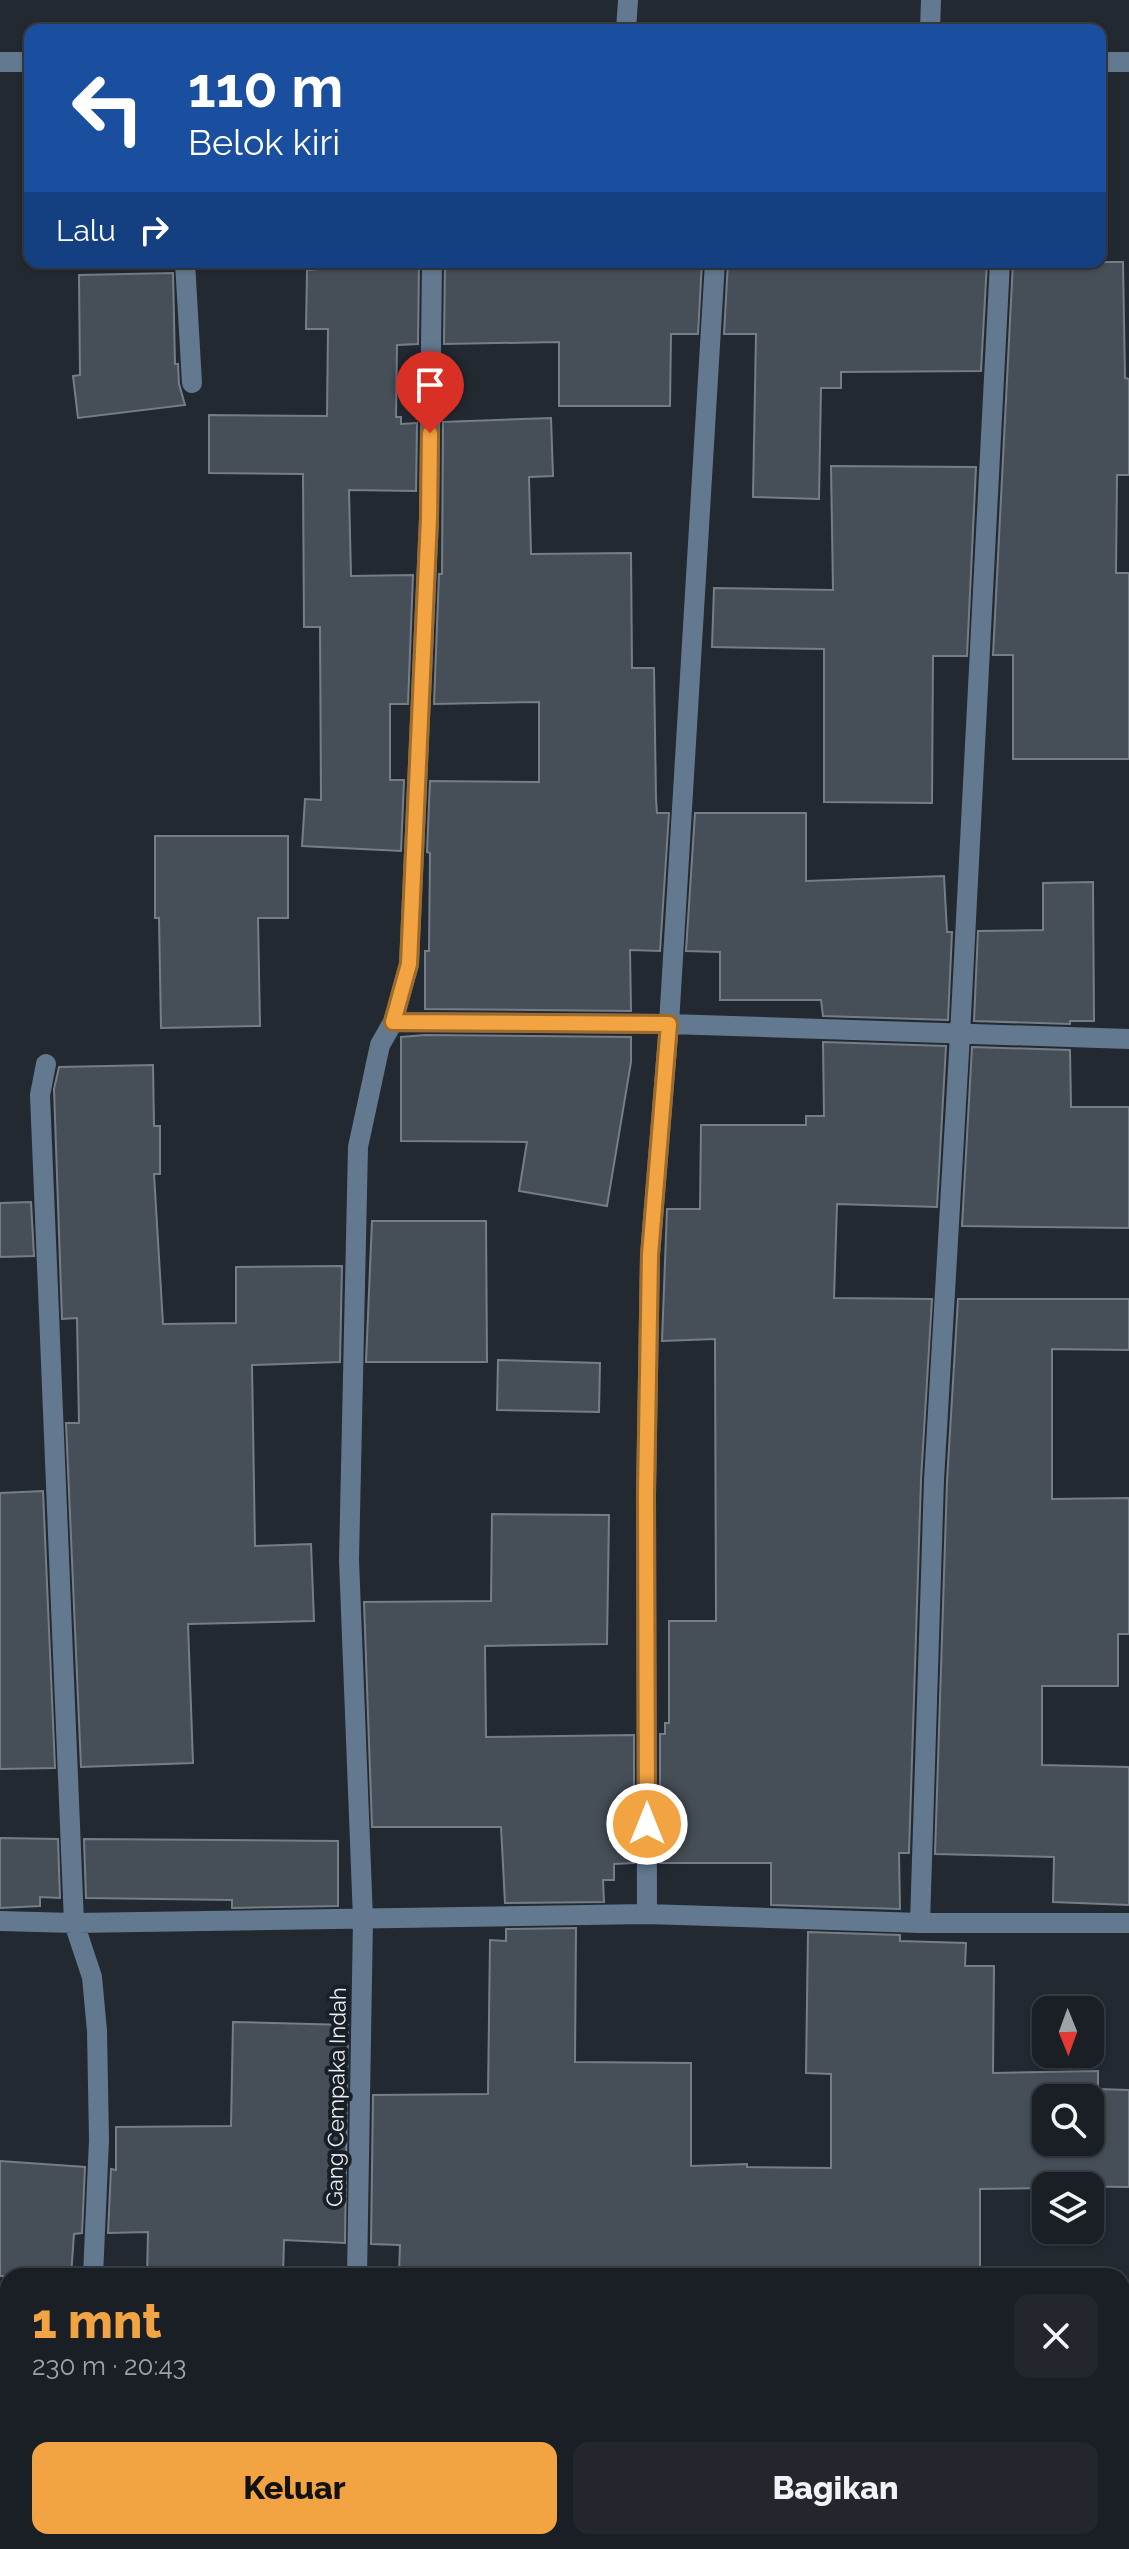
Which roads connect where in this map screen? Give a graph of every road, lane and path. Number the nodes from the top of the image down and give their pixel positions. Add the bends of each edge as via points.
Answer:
1 (628, 0) edge
2 (931, 0) edge
3 (626, 24) edge
4 (930, 24) edge
5 (0, 62) edge
6 (24, 62) edge
7 (1106, 62) edge
8 (1129, 62) edge
9 (185, 268) edge
10 (432, 268) edge
11 (715, 268) edge
12 (1000, 268) edge
13 (192, 383) dead end
14 (393, 1022) junction
15 (669, 1024) junction
16 (960, 1035) junction
17 (1129, 1039) edge
18 (46, 1064) dead end
19 (647, 1914) junction
20 (363, 1919) junction
21 (0, 1921) edge
22 (74, 1923) junction
23 (920, 1923) junction
24 (1129, 1923) edge
25 (93, 2268) edge
26 (357, 2268) edge

1 - 3 street
2 - 4 street
5 - 6 street
7 - 8 street
9 - 13 street
10 - 14 street, Gang Cempaka Indah via 429,518 409,964
11 - 15 street
12 - 16 street
14 - 15 street
14 - 20 street, Gang Cempaka Indah via 380,1045 358,1147 349,1560
15 - 16 street
15 - 19 street via 650,1255
16 - 17 street
16 - 23 street via 934,1480
18 - 22 street via 40,1095
19 - 20 street
19 - 23 street
20 - 22 street
20 - 26 street, Gang Cempaka Indah
21 - 22 street
22 - 25 street via 92,1977 97,2031
23 - 24 street

